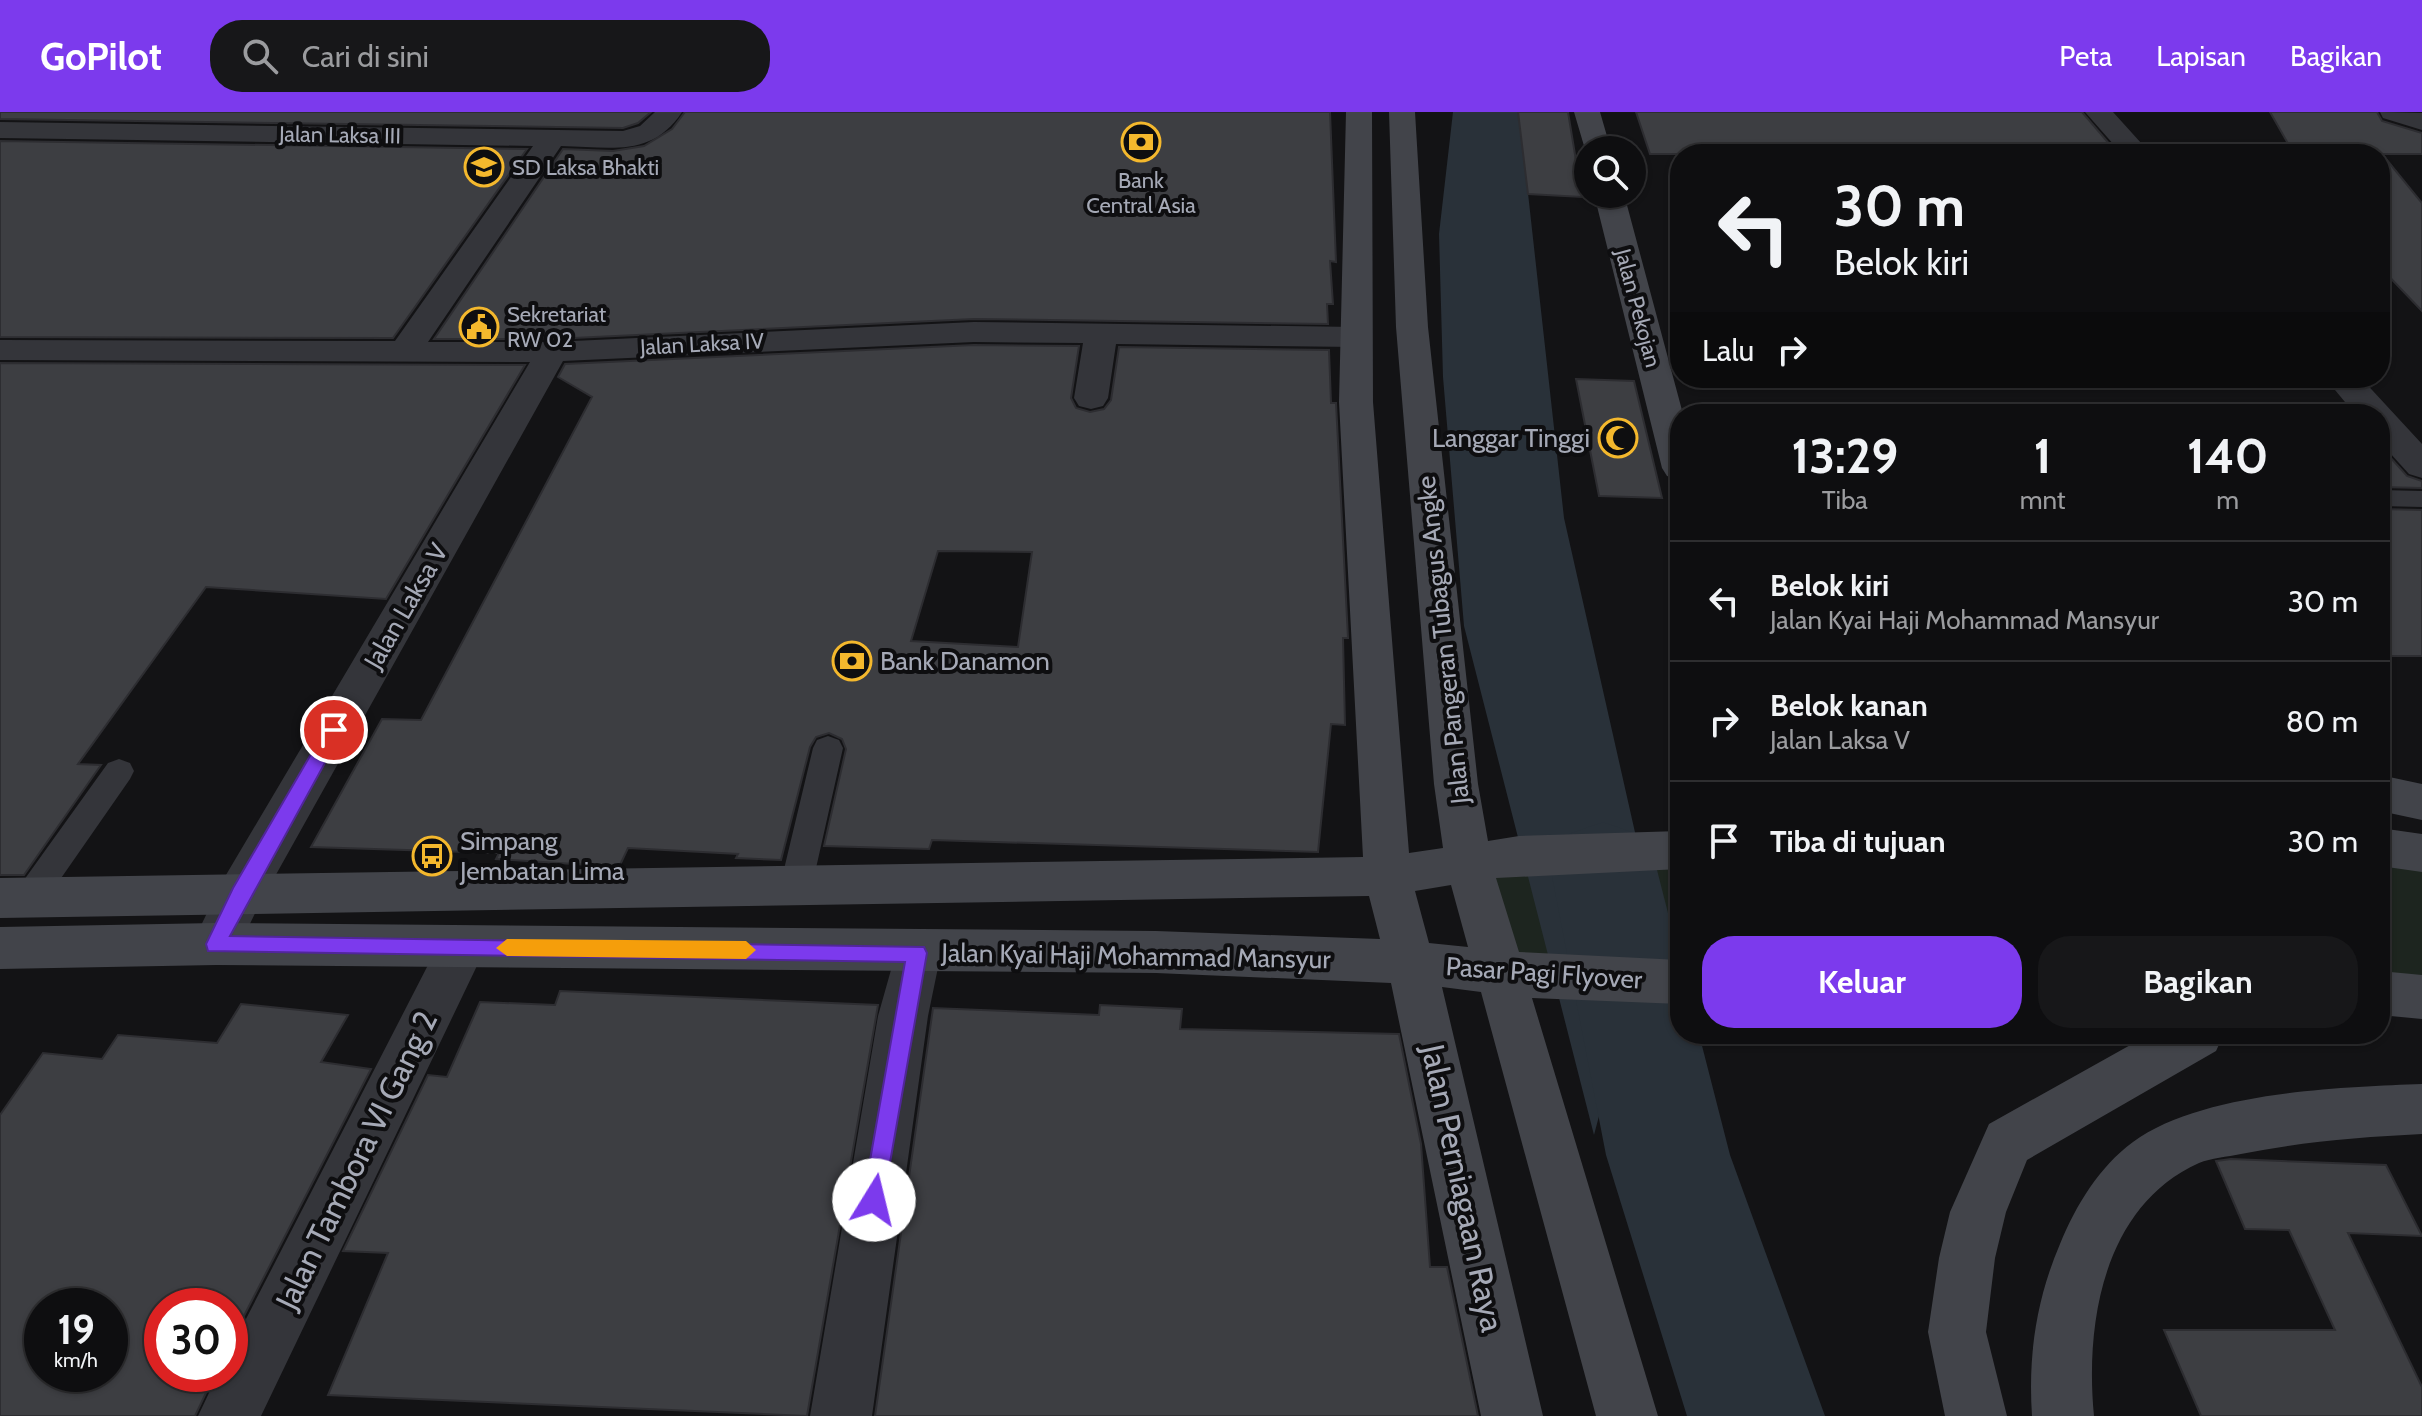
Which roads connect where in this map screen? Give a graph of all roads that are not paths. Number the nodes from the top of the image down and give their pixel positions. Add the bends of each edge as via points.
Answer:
1 (669, 112) edge
2 (1359, 112) edge
3 (1402, 112) edge
4 (1587, 112) edge
5 (2098, 112) edge
6 (86, 121) edge
7 (0, 130) edge
8 (1593, 136) edge
9 (553, 138) junction
10 (2128, 144) edge
11 (1613, 208) edge
12 (1101, 333) junction
13 (1356, 337) junction
14 (0, 350) edge
15 (404, 352) junction
16 (552, 352) junction
17 (2351, 388) edge
18 (1091, 398) dead end
19 (2365, 404) edge
20 (1670, 429) edge
21 (2390, 431) edge
22 (2422, 466) edge
23 (2390, 498) edge
24 (2422, 499) edge
25 (828, 748) dead end
26 (119, 771) dead end
27 (2390, 795) edge
28 (2422, 802) edge
29 (2390, 848) edge
30 (1670, 850) edge
31 (2422, 853) edge
32 (1469, 864) junction
33 (1387, 876) junction
34 (926, 884) junction
35 (796, 886) junction
36 (240, 894) junction
37 (15, 897) edge
38 (216, 944) junction
39 (462, 947) junction
40 (0, 948) edge
41 (917, 953) junction
42 (1409, 962) junction
43 (1526, 975) junction
44 (1670, 982) edge
45 (2390, 994) edge
46 (2422, 997) edge
47 (2180, 1044) edge
48 (2422, 1109) edge
49 (229, 1416) edge
50 (841, 1416) edge
51 (1512, 1416) edge
52 (1627, 1416) edge
53 (1976, 1416) edge
54 (2063, 1416) edge

1 - 9 street, Jalan Laksa III via 657,130 642,137
2 - 13 main road
3 - 32 main road, Jalan Pangeran Tubagus Angke via 1412,327 1456,784
4 - 8 main road
5 - 10 street
6 - 7 street, Jalan Laksa III
6 - 9 street, Jalan Laksa III
9 - 15 street
11 - 20 main road, Jalan Pekojan
12 - 13 street, Jalan Laksa IV
12 - 16 street, Jalan Laksa IV via 930,333
12 - 18 street
13 - 33 main road
14 - 15 street, Jalan Laksa IV
15 - 16 street, Jalan Laksa IV
16 - 36 street, Jalan Laksa V
17 - 19 street
21 - 22 street
23 - 24 lane
25 - 35 lane
26 - 37 lane
27 - 28 main road
29 - 31 main road
30 - 32 main road via 1519,855
32 - 33 main road
32 - 43 main road, Jalan Pangeran Tubagus Angke
33 - 34 main road
33 - 42 main road
34 - 35 main road
34 - 41 main road
35 - 36 main road
36 - 37 main road
36 - 38 street, Jalan Laksa V
38 - 39 main road, Jalan Kyai Haji Mohammad Mansyur
38 - 40 main road, Jalan Kyai Haji Mohammad Mansyur
39 - 41 main road, Jalan Kyai Haji Mohammad Mansyur
39 - 49 street, Jalan Tambora VI Gang 2
41 - 42 main road, Jalan Kyai Haji Mohammad Mansyur via 1156,952
41 - 50 street
42 - 43 main road, Pasar Pagi Flyover
42 - 51 main road, Jalan Perniagaan Raya
43 - 44 main road, Pasar Pagi Flyover
43 - 52 main road
45 - 46 main road
47 - 53 main road via 2008,1142 1978,1212 1957,1332
48 - 54 main road via 2286,1118 2188,1140 2149,1160 2096,1226 2079,1262 2057,1383

